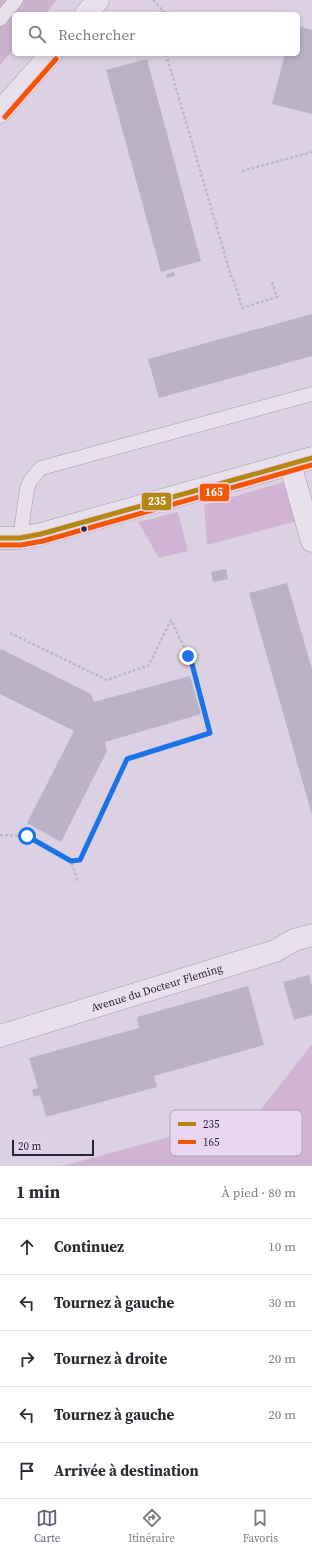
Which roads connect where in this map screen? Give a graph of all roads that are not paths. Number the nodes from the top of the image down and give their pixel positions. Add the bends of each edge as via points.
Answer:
1 (98, 0) edge
2 (12, 1) edge
3 (88, 12) edge
4 (0, 19) edge
5 (49, 56) edge
6 (0, 112) edge
7 (312, 394) edge
8 (312, 458) edge
9 (290, 464) junction
10 (10, 538) edge
11 (312, 541) edge
12 (312, 935) edge
13 (0, 1036) edge

1 - 3 street
2 - 4 lane
5 - 6 street
7 - 10 lane via 41,468 30,481
8 - 9 street
9 - 10 street via 41,534
9 - 11 street
12 - 13 street, Avenue du Docteur Fleming via 294,940 275,951

